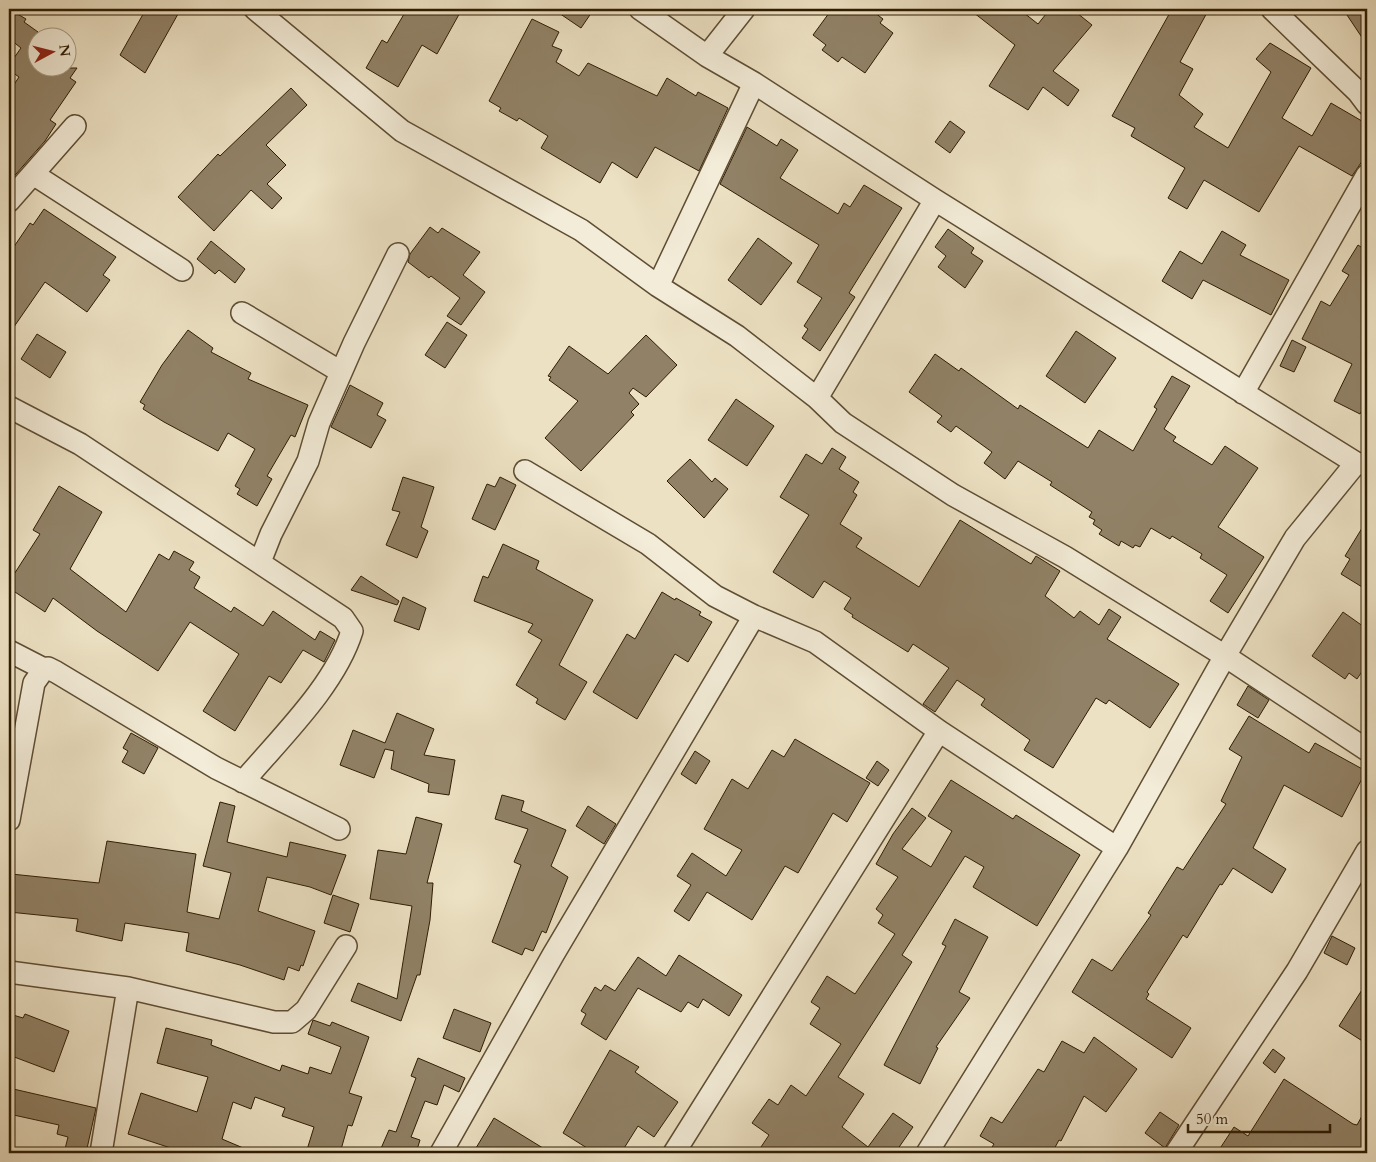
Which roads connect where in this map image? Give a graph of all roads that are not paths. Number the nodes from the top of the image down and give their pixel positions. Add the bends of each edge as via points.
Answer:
1 (256, 9) edge
2 (640, 9) edge
3 (744, 9) edge
4 (1272, 9) edge
5 (707, 56) junction
6 (754, 83) junction
7 (1367, 104) edge
8 (75, 126) dead end
9 (33, 174) junction
10 (1367, 175) edge
11 (934, 200) junction
12 (9, 201) edge
13 (398, 254) dead end
14 (182, 270) dead end
15 (658, 286) junction
16 (242, 313) dead end
17 (341, 372) junction
18 (1243, 393) junction
19 (817, 398) junction
20 (9, 407) edge
21 (1362, 464) edge
22 (525, 471) dead end
23 (260, 562) junction
24 (754, 616) junction
25 (9, 651) edge
26 (1225, 656) junction
27 (44, 669) junction
28 (939, 732) junction
29 (1367, 750) edge
30 (243, 782) junction
31 (9, 820) edge
32 (339, 829) dead end
33 (1116, 848) junction
34 (1367, 851) edge
35 (346, 946) dead end
36 (9, 972) edge
37 (128, 988) junction
38 (101, 1153) edge
39 (441, 1153) edge
40 (674, 1153) edge
41 (927, 1153) edge
42 (1176, 1153) edge

1 - 15 street via 402,131 580,230
2 - 5 street
3 - 5 street
4 - 7 street
5 - 6 street
6 - 11 street
6 - 15 street
8 - 9 street
9 - 12 street
9 - 14 street
10 - 18 street
11 - 18 street
11 - 19 street
13 - 17 street
15 - 19 street via 737,336
16 - 17 street
17 - 23 street via 319,423 308,461
18 - 21 street
19 - 26 street via 843,423 953,495 1065,557
20 - 23 street via 80,444
21 - 26 street via 1295,538
22 - 24 street via 648,544 715,596
23 - 30 street via 343,618 352,630 348,646 315,697
24 - 28 street via 815,642
24 - 39 street via 553,955
25 - 27 street
26 - 29 street
26 - 33 street
27 - 30 street via 56,672
27 - 31 street via 34,683
28 - 33 street
28 - 40 street
30 - 32 street
33 - 41 street
34 - 42 street via 1297,971
35 - 37 street via 306,1010 292,1022 274,1022
36 - 37 street
37 - 38 street

